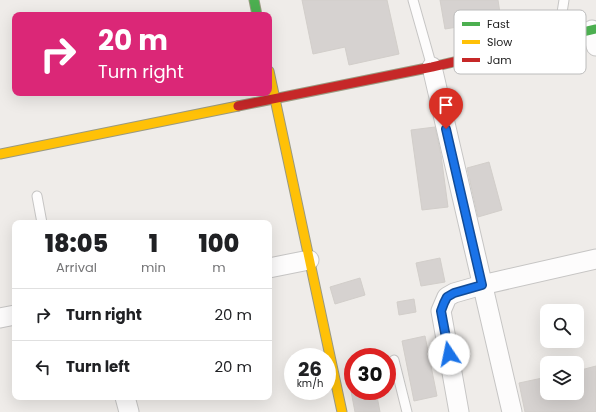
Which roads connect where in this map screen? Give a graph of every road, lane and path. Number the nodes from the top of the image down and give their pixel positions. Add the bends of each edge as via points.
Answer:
1 (254, 0) edge
2 (413, 0) edge
3 (564, 0) edge
4 (562, 10) edge
5 (256, 12) edge
6 (454, 62) edge
7 (432, 67) junction
8 (272, 86) edge
9 (275, 100) junction
10 (0, 154) edge
11 (37, 196) dead end
12 (41, 220) edge
13 (596, 259) edge
14 (309, 260) junction
15 (272, 267) edge
16 (482, 285) junction
17 (12, 316) edge
18 (0, 318) edge
19 (396, 368) edge
20 (126, 400) edge
21 (129, 412) edge
22 (342, 412) edge
23 (407, 412) edge
24 (459, 412) edge
25 (512, 412) edge

1 - 5 street
2 - 7 lane
3 - 4 lane
6 - 7 street
7 - 9 street
7 - 16 street
8 - 9 street
9 - 10 street
9 - 14 street
11 - 12 lane
13 - 16 street
14 - 15 street
14 - 22 street
16 - 24 street via 447,297 441,311
16 - 25 street
17 - 18 street
19 - 23 lane
20 - 21 street

